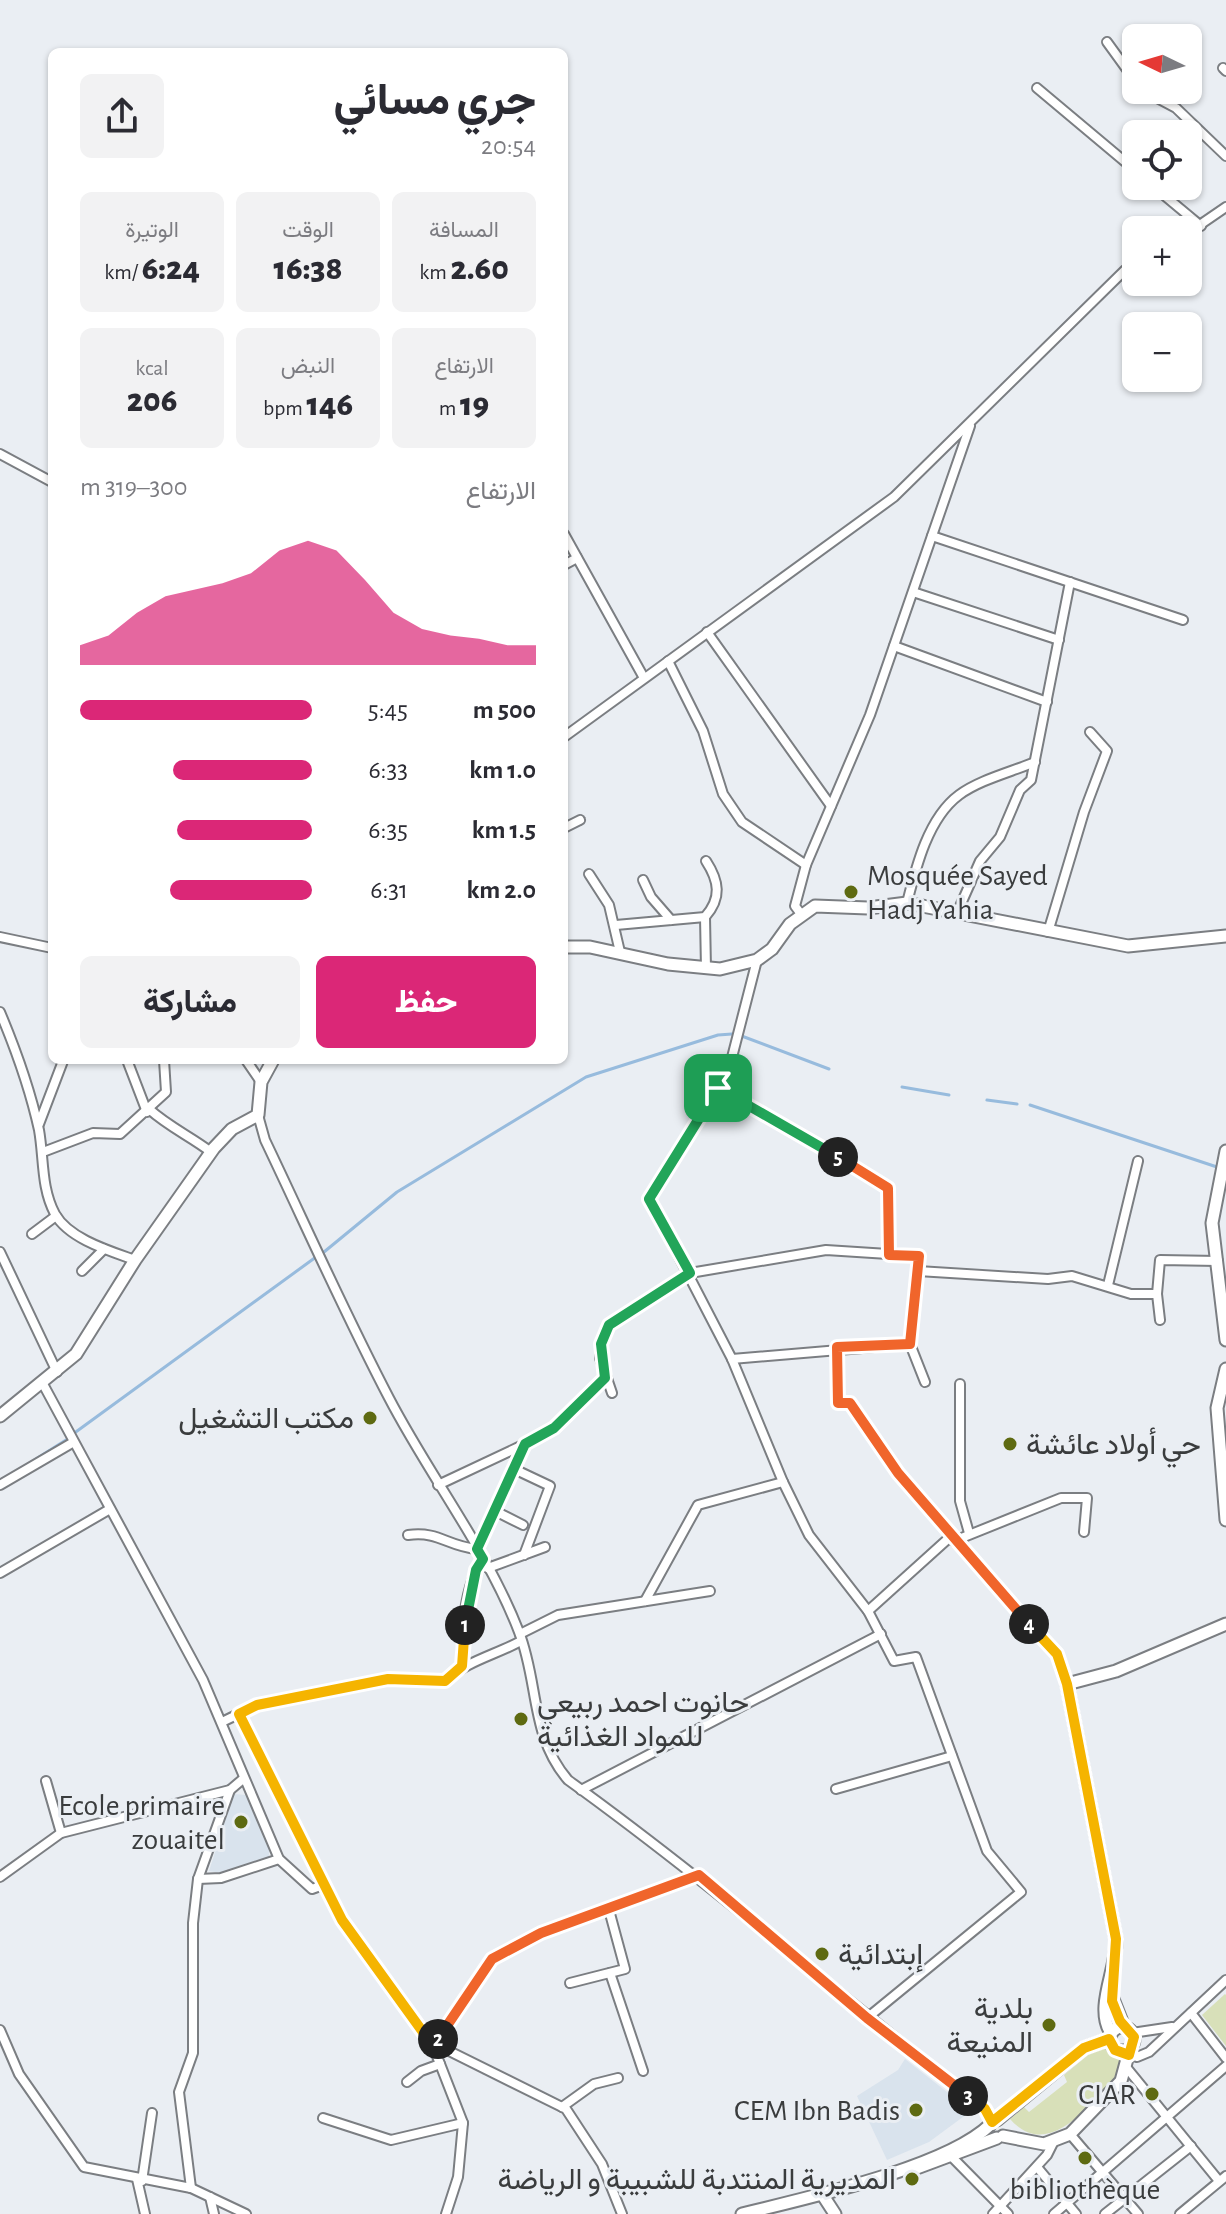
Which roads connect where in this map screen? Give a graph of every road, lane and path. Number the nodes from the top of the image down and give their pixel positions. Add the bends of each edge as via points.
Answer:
1 (1107, 42) dead end
2 (1122, 63) edge
3 (1037, 88) dead end
4 (1168, 104) edge
5 (1226, 156) edge
6 (1122, 159) edge
7 (1170, 200) edge
8 (1226, 207) edge
9 (1189, 216) edge
10 (1202, 225) edge
11 (1122, 277) edge
12 (971, 421) junction
13 (0, 454) edge
14 (48, 480) edge
15 (932, 536) junction
16 (568, 541) edge
17 (577, 558) junction
18 (568, 563) edge
19 (1070, 582) junction
20 (913, 592) junction
21 (1183, 620) dead end
22 (707, 632) junction
23 (1059, 640) junction
24 (894, 646) junction
25 (668, 661) junction
26 (644, 678) junction
27 (1047, 702) junction
28 (1090, 732) dead end
29 (568, 734) edge
30 (1035, 762) junction
31 (831, 806) junction
32 (580, 820) dead end
33 (568, 826) edge
34 (706, 861) dead end
35 (806, 865) junction
36 (589, 874) dead end
37 (643, 880) dead end
38 (907, 903) junction
39 (957, 913) junction
40 (801, 914) junction
41 (705, 917) junction
42 (671, 920) junction
43 (616, 925) junction
44 (1048, 932) junction
45 (1226, 936) edge
46 (0, 937) edge
47 (48, 947) edge
48 (568, 947) edge
49 (620, 952) junction
50 (757, 960) junction
51 (706, 969) junction
52 (0, 1012) edge
53 (12, 1041) junction
54 (0, 1044) edge
55 (62, 1064) edge
56 (129, 1064) edge
57 (164, 1064) edge
58 (249, 1064) edge
59 (271, 1064) edge
60 (261, 1082) junction
61 (718, 1088) junction
62 (148, 1110) junction
63 (258, 1115) junction
64 (38, 1126) junction
65 (1226, 1151) edge
66 (43, 1152) junction
67 (211, 1152) junction
68 (1138, 1161) dead end
69 (56, 1216) junction
70 (32, 1234) dead end
71 (104, 1249) junction
72 (0, 1252) edge
73 (889, 1255) junction
74 (135, 1260) junction
75 (1218, 1261) junction
76 (82, 1271) dead end
77 (918, 1271) junction
78 (690, 1273) junction
79 (1108, 1285) junction
80 (1157, 1294) junction
81 (1160, 1320) dead end
82 (1226, 1340) edge
83 (910, 1344) junction
84 (837, 1347) junction
85 (732, 1359) junction
86 (1226, 1369) edge
87 (57, 1373) junction
88 (605, 1378) junction
89 (925, 1382) dead end
90 (43, 1384) junction
91 (960, 1384) dead end
92 (612, 1393) dead end
93 (0, 1416) edge
94 (72, 1443) junction
95 (525, 1444) junction
96 (514, 1469) junction
97 (783, 1482) junction
98 (0, 1485) edge
99 (438, 1485) junction
100 (110, 1509) junction
101 (495, 1511) junction
102 (1226, 1520) edge
103 (523, 1525) dead end
104 (1084, 1532) dead end
105 (969, 1533) junction
106 (408, 1535) dead end
107 (952, 1539) junction
108 (545, 1547) dead end
109 (477, 1549) junction
110 (524, 1555) junction
111 (486, 1564) junction
112 (0, 1573) edge
113 (710, 1591) dead end
114 (645, 1601) junction
115 (868, 1611) junction
116 (1226, 1624) edge
117 (881, 1634) junction
118 (521, 1638) junction
119 (462, 1666) junction
120 (1067, 1684) junction
121 (239, 1714) junction
122 (222, 1722) junction
123 (952, 1756) junction
124 (243, 1779) junction
125 (46, 1781) dead end
126 (836, 1789) dead end
127 (230, 1790) junction
128 (581, 1790) junction
129 (61, 1833) junction
130 (279, 1859) junction
131 (699, 1875) junction
132 (0, 1877) edge
133 (198, 1879) junction
134 (323, 1885) junction
135 (609, 1910) junction
136 (610, 1973) junction
137 (1226, 1982) edge
138 (570, 1983) dead end
139 (1110, 1986) junction
140 (1191, 2013) junction
141 (867, 2018) junction
142 (1176, 2025) junction
143 (0, 2030) edge
144 (1128, 2030) junction
145 (1110, 2036) junction
146 (434, 2045) junction
147 (1127, 2056) junction
148 (1226, 2058) edge
149 (440, 2064) junction
150 (1226, 2066) edge
151 (643, 2071) dead end
152 (618, 2078) dead end
153 (407, 2082) dead end
154 (562, 2107) junction
155 (152, 2113) dead end
156 (1166, 2116) junction
157 (323, 2118) dead end
158 (993, 2122) junction
159 (463, 2123) junction
160 (1070, 2134) junction
161 (1000, 2137) junction
162 (1054, 2141) junction
163 (1191, 2146) junction
164 (949, 2154) junction
165 (1037, 2167) junction
166 (1103, 2172) junction
167 (1223, 2178) edge
168 (140, 2180) junction
169 (191, 2188) junction
170 (822, 2194) junction
171 (210, 2197) junction
172 (1125, 2198) junction
173 (1066, 2203) junction
174 (1001, 2206) junction
175 (145, 2214) edge
176 (214, 2214) edge
177 (246, 2214) edge
178 (446, 2214) edge
179 (622, 2214) edge
180 (742, 2214) edge
181 (835, 2214) edge
182 (993, 2214) edge
183 (1008, 2214) edge
184 (1054, 2214) edge
185 (1076, 2214) edge
186 (1105, 2214) edge
187 (1138, 2214) edge
188 (1180, 2214) edge

1 - 2 street
3 - 6 street
4 - 5 street
7 - 9 street
8 - 10 street
11 - 12 street
12 - 15 street
12 - 22 street via 894,497
13 - 14 street
15 - 19 street
15 - 20 street
16 - 17 street
17 - 18 street
17 - 26 street
19 - 21 street
19 - 23 street
20 - 23 street
20 - 24 street
22 - 25 street
22 - 31 street
23 - 27 street
24 - 27 street
24 - 31 street
25 - 26 street
25 - 35 street via 742,822
26 - 29 street
27 - 30 street
28 - 44 street via 1107,751
30 - 38 street via 958,795 933,828
30 - 39 street via 1031,780 1020,790 1000,837 980,861
31 - 35 street
32 - 33 street
34 - 41 street via 717,878 715,906
35 - 40 street via 795,906
36 - 43 street
37 - 42 street
38 - 39 street
38 - 40 street via 815,906
39 - 44 street
40 - 50 street
41 - 42 street
41 - 51 street
42 - 43 street
43 - 49 street
44 - 45 street via 1128,946
46 - 47 street
48 - 49 street
49 - 51 street
50 - 51 street
50 - 61 street via 729,1069
52 - 53 street
53 - 54 street
53 - 64 street
55 - 64 street
56 - 62 street
57 - 62 street via 166,1092
58 - 60 street
59 - 60 street
60 - 63 street
61 - 73 street via 888,1188
61 - 78 street via 649,1199
62 - 66 street via 116,1136 93,1133
62 - 67 street
63 - 67 street via 232,1129
63 - 99 street via 265,1140 382,1385
64 - 66 street
65 - 75 street via 1212,1223
66 - 69 street via 44,1180
67 - 74 street
68 - 79 street
69 - 70 street
69 - 71 street
71 - 74 street
71 - 76 street
72 - 87 street
73 - 77 street via 919,1256
73 - 78 street via 826,1250
74 - 87 street via 76,1354
75 - 80 street via 1160,1260
75 - 82 street
77 - 79 street via 1072,1276
77 - 83 street
78 - 85 street
78 - 88 street via 609,1325 601,1344
79 - 80 street via 1131,1294
80 - 81 street
83 - 84 street
83 - 89 street
84 - 85 street
84 - 107 street via 838,1403 850,1403
85 - 97 street
86 - 102 street via 1217,1408
87 - 90 street
88 - 92 street
88 - 95 street via 554,1428
90 - 93 street
90 - 94 street
91 - 105 street via 960,1501
94 - 98 street
94 - 100 street
95 - 96 street
95 - 99 street
96 - 101 street
96 - 110 street via 550,1486
97 - 114 street via 698,1505
97 - 115 street via 809,1535
99 - 109 street
100 - 112 street
100 - 122 street
101 - 103 street
101 - 109 street
104 - 105 street via 1087,1498 1061,1498
105 - 107 street
106 - 109 street via 429,1532 456,1547
107 - 115 street
107 - 120 street via 1057,1654
108 - 110 street
109 - 111 street
110 - 111 street
111 - 118 street
111 - 119 street via 476,1570
113 - 114 street
114 - 118 street via 558,1615
115 - 117 street
116 - 120 street via 1116,1671
117 - 123 street via 894,1661 916,1657
117 - 128 street
118 - 119 street via 492,1657
118 - 128 street via 547,1752
119 - 121 street via 445,1681 388,1679 257,1705
120 - 139 street via 1116,1939
121 - 122 street
121 - 134 street
122 - 124 street
123 - 126 street
123 - 141 street via 987,1851 1021,1892
124 - 127 street
124 - 130 street
125 - 129 street
127 - 129 street
127 - 133 street
128 - 131 street
129 - 132 street
130 - 133 street via 221,1878
130 - 134 street via 312,1889
131 - 135 street
131 - 141 street
133 - 169 street via 193,2053 179,2092
134 - 146 street via 342,1920
135 - 136 street via 625,1969
135 - 146 street via 541,1933 492,1959
136 - 138 street
136 - 151 street
137 - 140 street
139 - 144 street via 1114,2008
139 - 145 street via 1105,2016
140 - 142 street
140 - 148 street
141 - 158 street via 985,2109
142 - 144 street
142 - 147 street via 1149,2052
143 - 168 street via 19,2074 84,2167
144 - 145 street
144 - 147 street via 1134,2041
145 - 147 street via 1115,2050
145 - 158 street via 1084,2048
146 - 149 street
146 - 154 street
147 - 156 street
147 - 160 street via 1118,2084
149 - 153 street
149 - 159 street
150 - 156 street
152 - 154 street via 594,2084
154 - 179 street via 602,2164
155 - 168 street
156 - 163 street
156 - 166 street
157 - 159 street via 391,2140
158 - 161 street via 1006,2126
158 - 164 street
159 - 178 street via 458,2177
160 - 162 street
160 - 166 street
161 - 162 street
161 - 164 street
162 - 165 street
163 - 167 street
163 - 172 street
164 - 170 street
164 - 174 street
165 - 173 street
165 - 174 street
166 - 172 street
166 - 173 street
167 - 188 street
168 - 169 street
168 - 175 street
169 - 171 street
170 - 180 street
170 - 181 street
171 - 176 street
171 - 177 street
172 - 186 street
172 - 187 street
173 - 184 street
173 - 185 street
174 - 182 street
174 - 183 street

